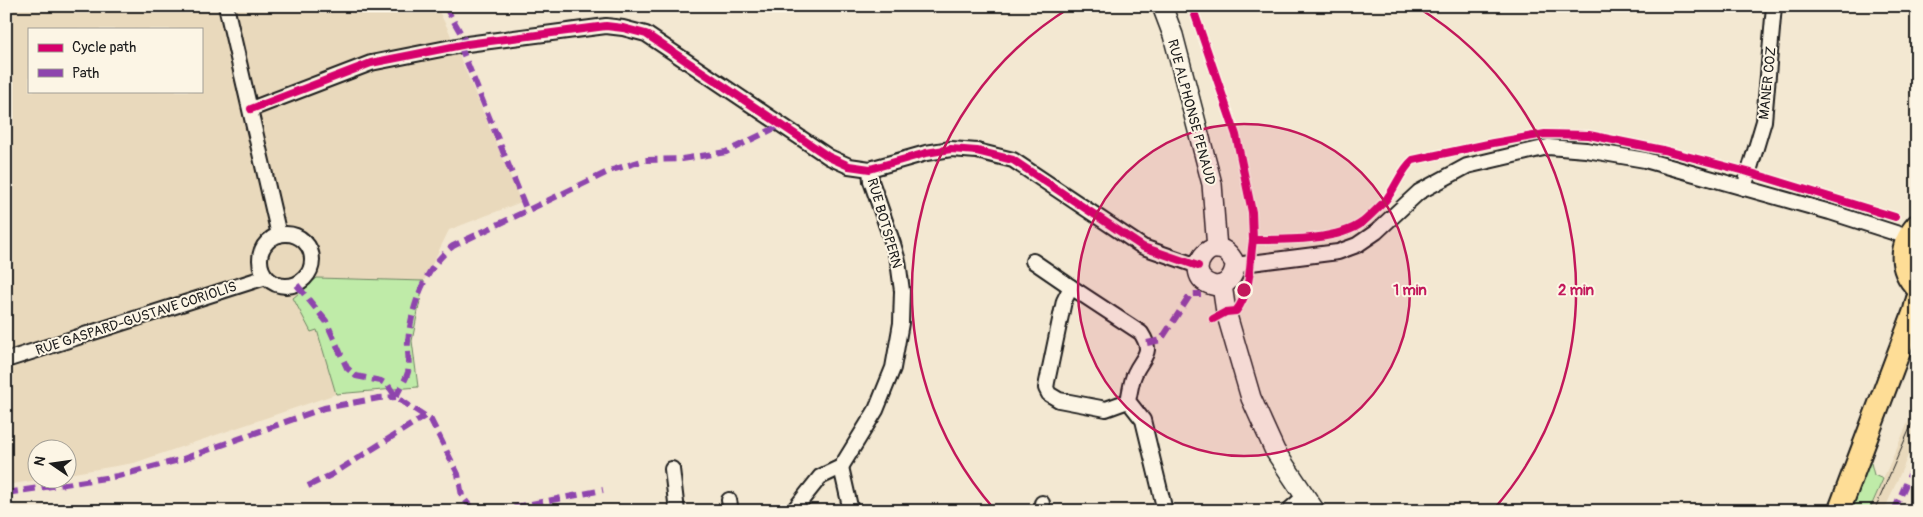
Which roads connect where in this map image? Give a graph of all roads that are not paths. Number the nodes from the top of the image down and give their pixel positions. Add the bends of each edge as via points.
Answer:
1 (226, 6) edge
2 (1162, 6) edge
3 (1774, 6) edge
4 (251, 110) junction
5 (870, 169) junction
6 (1744, 188) junction
7 (1912, 231) edge
8 (280, 235) junction
9 (1217, 249) junction
10 (1033, 261) dead end
11 (1234, 263) junction
12 (1198, 266) junction
13 (266, 277) junction
14 (1222, 285) junction
15 (1071, 287) junction
16 (1917, 288) edge
17 (1917, 300) edge
18 (1917, 339) edge
19 (6, 360) edge
20 (1893, 379) junction
21 (1128, 402) junction
22 (841, 467) junction
23 (672, 469) dead end
24 (1310, 503) edge
25 (676, 511) edge
26 (792, 511) edge
27 (851, 511) edge
28 (1165, 511) edge
29 (1288, 511) edge
30 (1839, 511) edge
31 (1847, 511) edge

1 - 4 street
2 - 9 street, RUE ALPHONSE PENAUD via 1173,35 1212,184
3 - 6 street, MANER COZ via 1764,121
4 - 5 street via 372,63 467,44 606,26 646,34 829,157 849,166
4 - 8 street
5 - 12 street via 951,149 977,151 1013,160 1143,247
5 - 22 street, RUE BOTSPERN via 871,181 898,261 902,291 901,323 886,389
6 - 7 street
6 - 11 street via 1645,160 1548,147 1467,166 1419,192 1357,245 1338,252
7 - 16 main road via 1904,248 1903,260 1905,272
8 - 13 street via 268,241 261,252 261,265
8 - 13 street via 292,235 304,241 311,252 312,265 307,277 296,285 286,287
9 - 11 street via 1227,252
9 - 12 street via 1206,252
10 - 15 street
11 - 14 street via 1232,278
12 - 14 street via 1205,282
13 - 19 street, RUE GASPARD-GUSTAVE CORIOLIS
14 - 24 street via 1226,312 1251,398 1275,451
15 - 21 street via 1142,333 1148,343 1147,355 1134,374
15 - 21 street via 1064,302 1046,388 1059,400 1106,409
17 - 20 main road
18 - 20 main road
20 - 30 main road
20 - 31 main road
21 - 28 street via 1143,420
22 - 26 street via 820,477
22 - 27 street
23 - 25 street
24 - 29 street

